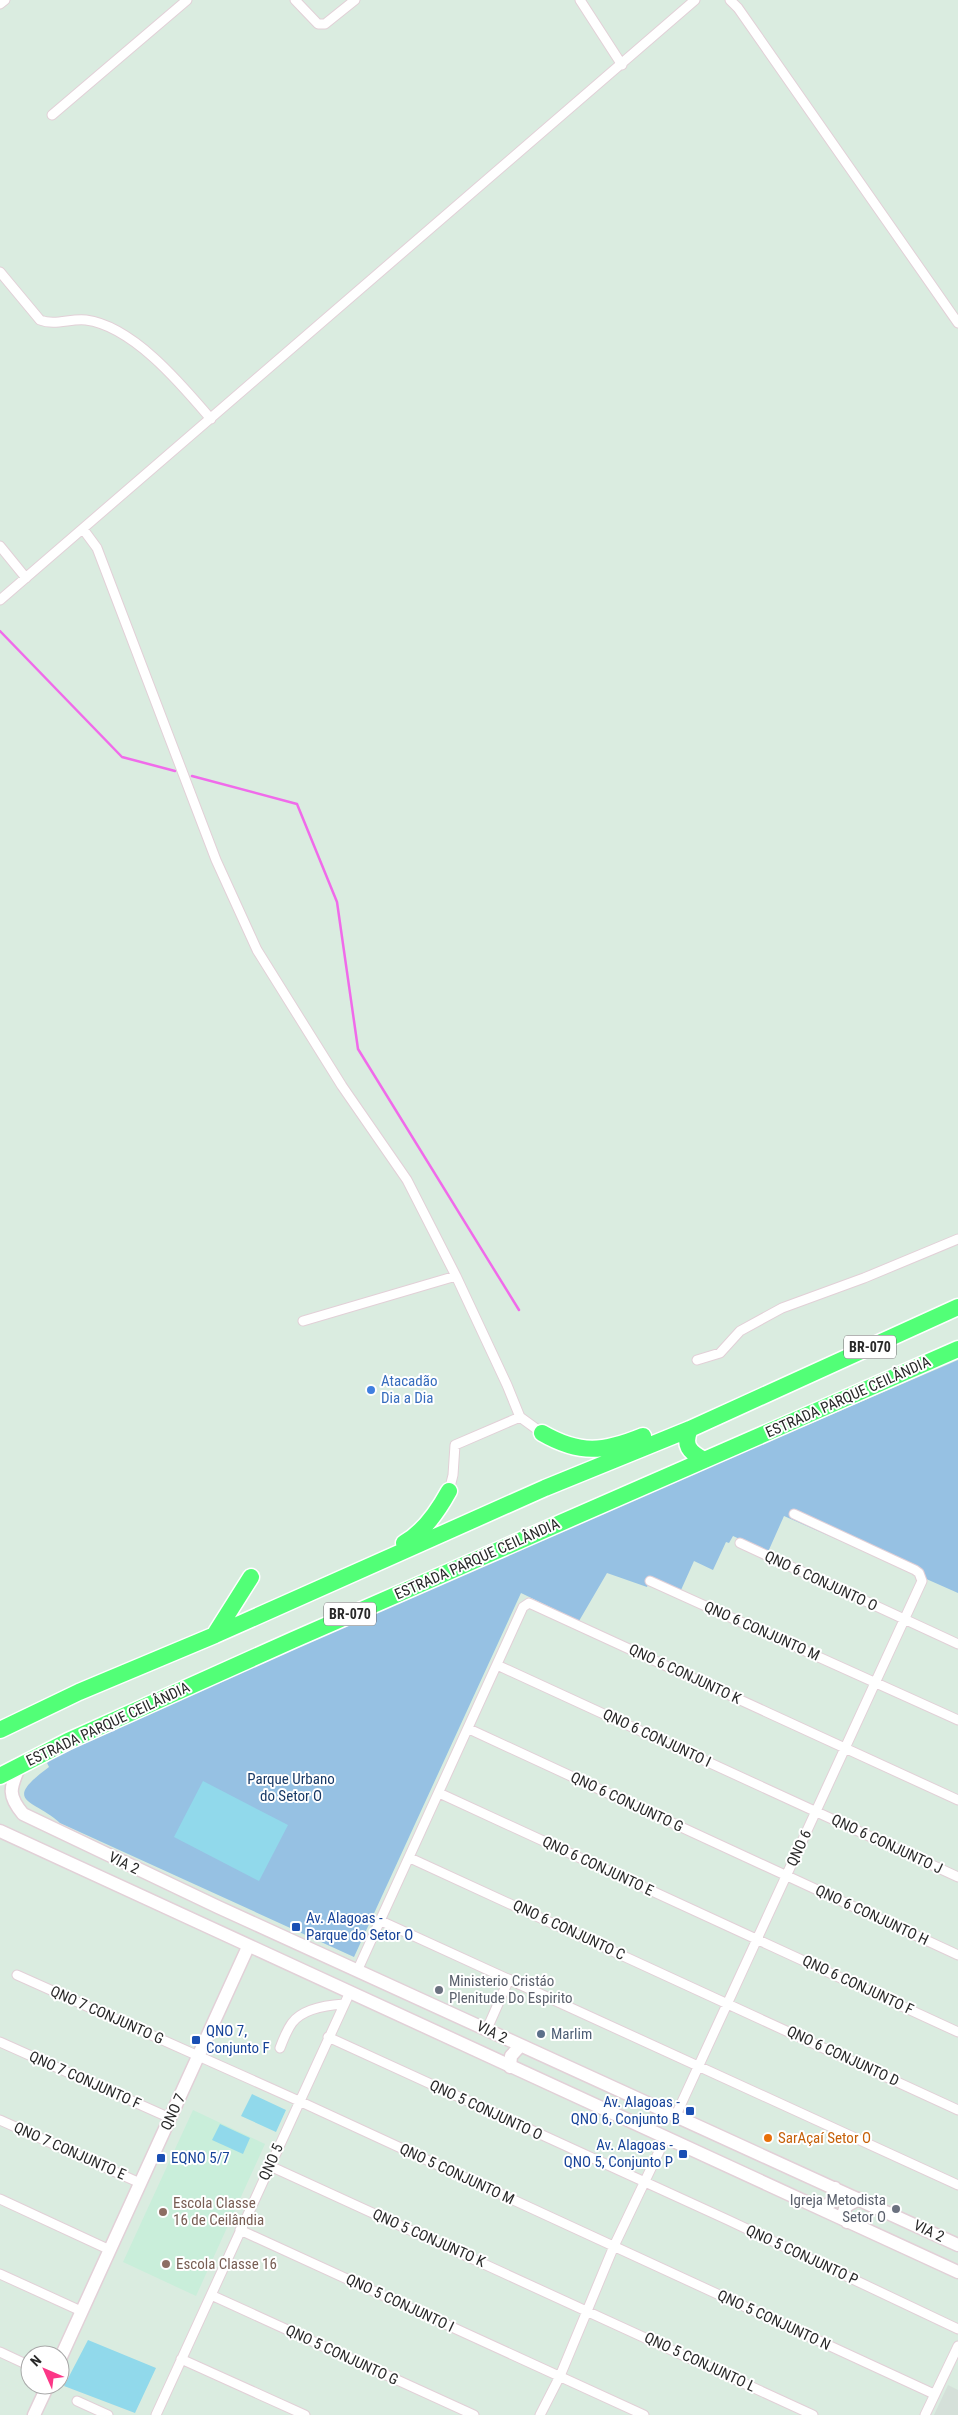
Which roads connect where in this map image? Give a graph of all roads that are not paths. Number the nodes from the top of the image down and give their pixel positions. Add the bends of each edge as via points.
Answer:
1 (5, 0) edge
2 (187, 0) edge
3 (294, 0) edge
4 (355, 0) edge
5 (580, 0) edge
6 (695, 0) edge
7 (730, 0) edge
8 (0, 4) edge
9 (622, 65) junction
10 (52, 115) dead end
11 (0, 272) edge
12 (958, 323) edge
13 (212, 418) junction
14 (82, 529) junction
15 (0, 546) edge
16 (26, 578) junction
17 (0, 600) edge
18 (958, 1239) edge
19 (456, 1276) junction
20 (958, 1307) edge
21 (303, 1321) dead end
22 (958, 1349) edge
23 (697, 1360) dead end
24 (747, 1403) junction
25 (520, 1417) junction
26 (690, 1429) junction
27 (542, 1433) joint
28 (704, 1460) junction
29 (449, 1491) joint
30 (794, 1514) dead end
31 (740, 1543) dead end
32 (363, 1568) junction
33 (251, 1577) dead end
34 (650, 1581) dead end
35 (903, 1619) junction
36 (215, 1635) junction
37 (958, 1644) edge
38 (497, 1665) junction
39 (874, 1682) junction
40 (958, 1720) edge
41 (469, 1729) junction
42 (0, 1730) edge
43 (844, 1747) junction
44 (20, 1765) junction
45 (0, 1776) edge
46 (439, 1793) junction
47 (958, 1800) edge
48 (816, 1811) junction
49 (0, 1832) edge
50 (410, 1858) junction
51 (786, 1875) junction
52 (958, 1877) edge
53 (218, 1907) junction
54 (381, 1921) junction
55 (209, 1927) junction
56 (757, 1939) junction
57 (248, 1946) junction
58 (958, 1954) edge
59 (358, 1970) junction
60 (17, 1975) dead end
61 (510, 1979) junction
62 (350, 1992) junction
63 (728, 2003) junction
64 (344, 2004) junction
65 (487, 2029) junction
66 (958, 2032) edge
67 (500, 2037) junction
68 (328, 2038) junction
69 (0, 2042) edge
70 (520, 2046) junction
71 (280, 2048) dead end
72 (198, 2055) junction
73 (489, 2058) junction
74 (698, 2066) junction
75 (510, 2067) junction
76 (299, 2101) junction
77 (958, 2110) edge
78 (676, 2115) junction
79 (170, 2118) junction
80 (0, 2120) edge
81 (665, 2139) junction
82 (270, 2166) junction
83 (140, 2183) junction
84 (644, 2183) junction
85 (958, 2184) edge
86 (835, 2188) junction
87 (0, 2199) edge
88 (859, 2199) junction
89 (821, 2209) junction
90 (847, 2222) junction
91 (240, 2230) junction
92 (958, 2245) edge
93 (614, 2246) junction
94 (110, 2250) junction
95 (958, 2272) edge
96 (0, 2274) edge
97 (211, 2294) junction
98 (587, 2310) junction
99 (81, 2311) junction
100 (958, 2329) edge
101 (66, 2345) edge
102 (958, 2346) edge
103 (0, 2352) edge
104 (181, 2359) junction
105 (20, 2361) edge
106 (560, 2376) junction
107 (934, 2394) junction
108 (43, 2395) edge
109 (77, 2401) dead end
110 (34, 2415) edge
111 (108, 2415) edge
112 (156, 2415) edge
113 (305, 2415) edge
114 (474, 2415) edge
115 (540, 2415) edge
116 (644, 2415) edge
117 (812, 2415) edge
118 (925, 2415) edge

1 - 8 street
2 - 10 street
3 - 4 street via 318,24 325,24
5 - 9 street
6 - 9 street
7 - 12 street
9 - 13 street
11 - 13 street via 40,320 86,320 109,328 146,351
13 - 14 street
14 - 16 street
14 - 19 street via 97,548 216,860 257,950 342,1086 407,1180
15 - 16 street
16 - 17 street
18 - 23 street via 782,1308 740,1331 720,1353
19 - 21 street
19 - 25 street
20 - 24 highway, BR-070
22 - 28 highway, ESTRADA PARQUE CEILÂNDIA / BR-070
24 - 26 highway, BR-070
24 - 27 highway via 719,1407 625,1443 602,1448 580,1449
25 - 27 street
25 - 29 street via 455,1445
26 - 28 highway via 685,1442 687,1448
26 - 32 highway, BR-070
28 - 44 highway, ESTRADA PARQUE CEILÂNDIA / BR-070 via 293,1640
29 - 32 highway via 440,1508 415,1537
30 - 35 street, QNO 6 via 919,1573 922,1581
31 - 35 street, QNO 6 CONJUNTO O
32 - 36 highway, BR-070
33 - 36 highway
34 - 39 street, QNO 6 CONJUNTO M
35 - 37 street, QNO 6 CONJUNTO O
35 - 39 street, QNO 6
36 - 42 highway, BR-070 via 79,1692
38 - 41 street
38 - 43 street, QNO 6 CONJUNTO K via 526,1604 532,1604
38 - 48 street, QNO 6 CONJUNTO I
39 - 40 street, QNO 6 CONJUNTO M
39 - 43 street, QNO 6
41 - 46 street
41 - 51 street, QNO 6 CONJUNTO G
43 - 47 street, QNO 6 CONJUNTO K
43 - 48 street, QNO 6
44 - 45 highway, ESTRADA PARQUE CEILÂNDIA / BR-070
44 - 53 main road, VIA 2 via 12,1784 11,1797 23,1814
46 - 50 street
46 - 56 street, QNO 6 CONJUNTO E
48 - 51 street, QNO 6
48 - 52 street, QNO 6 CONJUNTO J
49 - 55 main road, VIA 2
50 - 54 street
50 - 63 street, QNO 6 CONJUNTO C
51 - 56 street, QNO 6
51 - 58 street, QNO 6 CONJUNTO H
53 - 55 main road via 208,1913
53 - 59 main road, VIA 2
54 - 59 street
54 - 61 street
55 - 57 main road, VIA 2
56 - 63 street, QNO 6
56 - 66 street, QNO 6 CONJUNTO F
57 - 62 main road, VIA 2
57 - 72 main road, QNO 7
59 - 65 main road, VIA 2
60 - 72 street, QNO 7 CONJUNTO G
61 - 65 street
61 - 74 street
62 - 64 street, QNO 5
62 - 73 main road, VIA 2
63 - 74 street, QNO 6
63 - 77 street, QNO 6 CONJUNTO D
64 - 68 street, QNO 5
64 - 71 street via 304,2013 292,2022
65 - 67 main road, VIA 2
67 - 70 main road, VIA 2
67 - 73 main road via 502,2045
68 - 76 street, QNO 5
68 - 84 street, QNO 5 CONJUNTO O
69 - 79 street, QNO 7 CONJUNTO F
70 - 75 main road via 511,2056
70 - 78 main road, VIA 2
72 - 76 street
72 - 79 main road, QNO 7
73 - 75 main road, VIA 2
74 - 78 street, QNO 6
74 - 85 street
75 - 81 main road, VIA 2
76 - 82 street, QNO 5
76 - 93 street, QNO 5 CONJUNTO M
78 - 86 main road, VIA 2
79 - 83 main road, QNO 7
80 - 83 street, QNO 7 CONJUNTO E
81 - 84 street
81 - 89 main road, VIA 2
82 - 91 street, QNO 5
82 - 98 street, QNO 5 CONJUNTO K
83 - 94 main road, QNO 7
84 - 93 street
84 - 100 street, QNO 5 CONJUNTO P
86 - 88 main road, VIA 2
86 - 89 main road via 833,2201
87 - 94 street
88 - 90 main road via 846,2206 843,2215
88 - 92 main road, VIA 2
89 - 90 main road, VIA 2
90 - 95 main road, VIA 2
91 - 97 street, QNO 5
91 - 106 street, QNO 5 CONJUNTO I
93 - 98 street
93 - 107 street, QNO 5 CONJUNTO N
94 - 99 main road, QNO 7
96 - 99 street
97 - 104 street, QNO 5
97 - 114 street, QNO 5 CONJUNTO G
98 - 106 street
98 - 117 street, QNO 5 CONJUNTO L
99 - 101 main road, QNO 7
102 - 107 street
103 - 105 street
104 - 112 street, QNO 5
104 - 113 street
106 - 115 street
106 - 116 street, QNO 5 CONJUNTO I
107 - 118 street
108 - 110 main road
109 - 111 street

